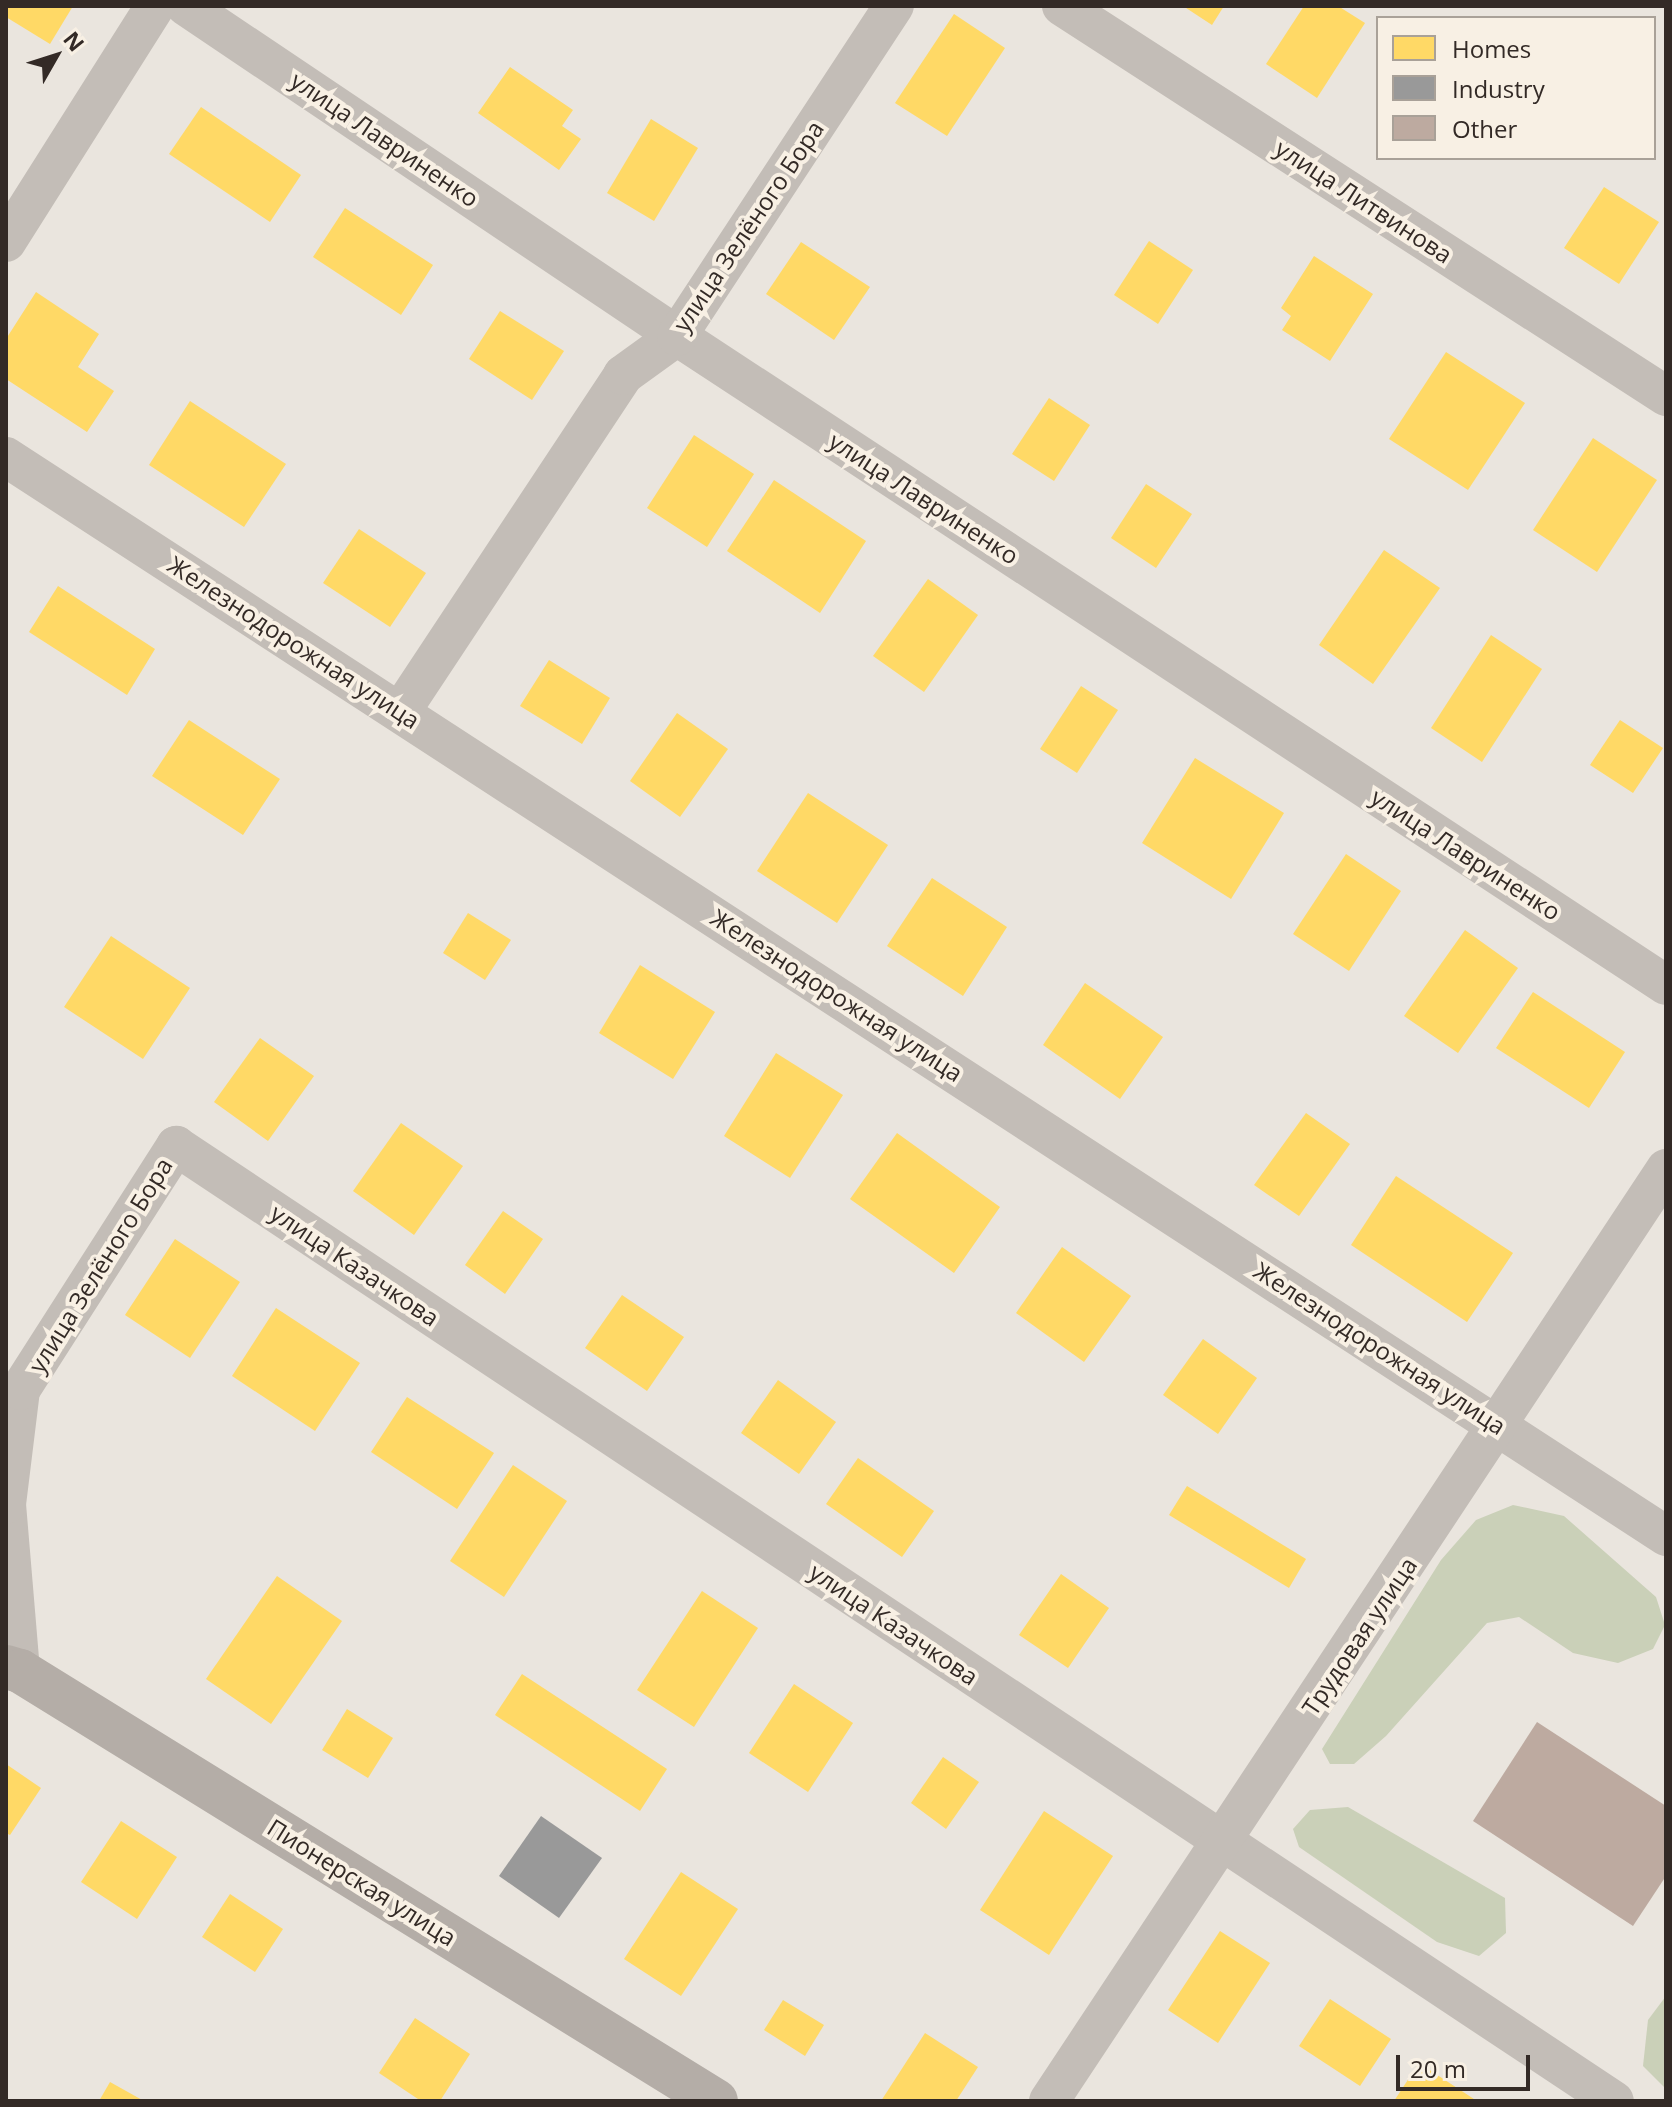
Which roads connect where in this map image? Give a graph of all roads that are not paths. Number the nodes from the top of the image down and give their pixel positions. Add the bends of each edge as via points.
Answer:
1 (155, 6) edge
2 (186, 6) edge
3 (894, 6) edge
4 (1062, 6) edge
5 (6, 242) edge
6 (677, 336) junction
7 (1666, 396) edge
8 (6, 457) edge
9 (401, 711) junction
10 (1666, 985) edge
11 (176, 1146) joint
12 (1666, 1169) edge
13 (1499, 1425) junction
14 (1666, 1536) edge
15 (13, 1669) edge
16 (1222, 1841) junction
17 (716, 2101) edge
18 (1049, 2101) edge
19 (1614, 2101) edge

1 - 5 street
2 - 6 street, улица Лавриненко
3 - 6 street, улица Зелёного Бора
4 - 7 street, улица Литвинова
6 - 9 street, улица Зелёного Бора via 623,375
6 - 10 street, улица Лавриненко
8 - 9 street, Железнодорожная улица
9 - 13 street, Железнодорожная улица
11 - 15 street, улица Зелёного Бора via 20,1390 6,1504
11 - 16 street, улица Казачкова
12 - 13 street, Трудовая улица
13 - 14 street, Железнодорожная улица
13 - 16 street, Трудовая улица
15 - 17 street, Пионерская улица
16 - 18 street, Трудовая улица
16 - 19 street, улица Казачкова

